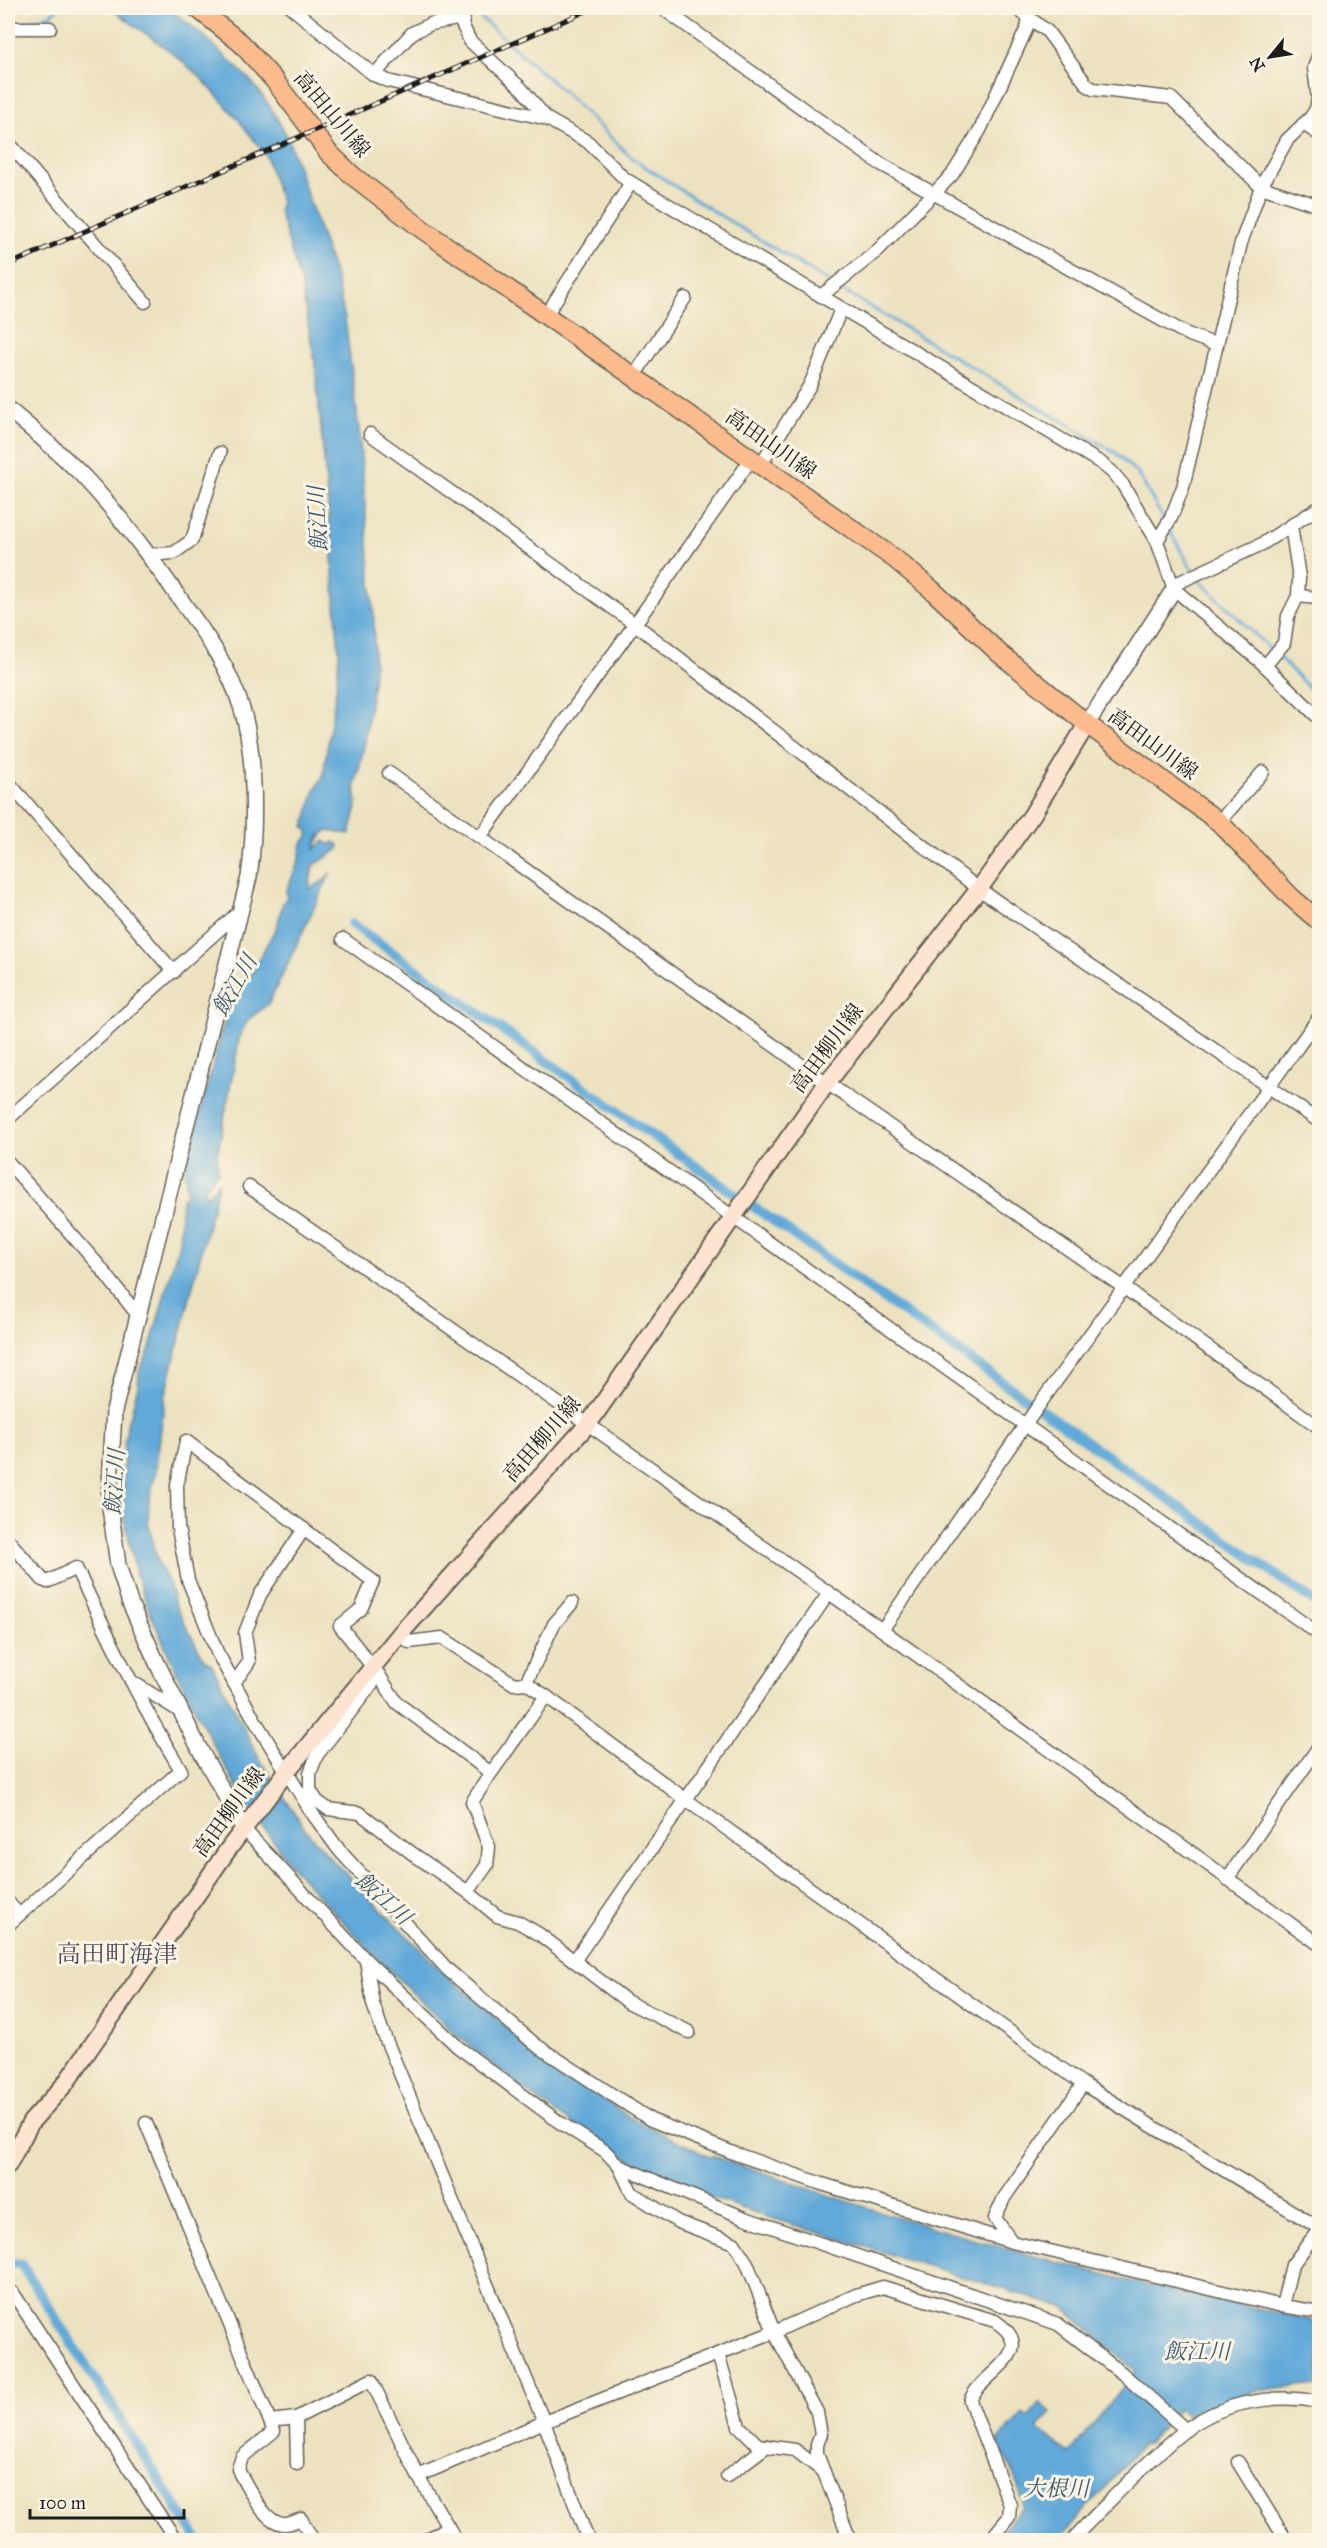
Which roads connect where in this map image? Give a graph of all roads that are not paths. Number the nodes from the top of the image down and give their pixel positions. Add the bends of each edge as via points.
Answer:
1 (197, 8) edge
2 (291, 8) edge
3 (663, 8) edge
4 (1016, 8) edge
5 (464, 13) edge
6 (1030, 17) junction
7 (8, 28) edge
8 (50, 28) dead end
9 (1320, 51) edge
10 (374, 75) junction
11 (547, 118) junction
12 (1303, 124) junction
13 (1320, 135) edge
14 (8, 142) edge
15 (631, 183) junction
16 (1261, 187) junction
17 (934, 194) junction
18 (1320, 206) edge
19 (821, 296) junction
20 (685, 298) dead end
21 (146, 302) dead end
22 (841, 309) junction
23 (546, 315) junction
24 (1217, 345) junction
25 (634, 376) junction
26 (8, 409) edge
27 (370, 434) dead end
28 (220, 453) dead end
29 (756, 461) junction
30 (1320, 507) edge
31 (1291, 526) junction
32 (1157, 541) junction
33 (148, 555) junction
34 (1174, 587) junction
35 (1298, 596) junction
36 (1320, 601) edge
37 (635, 624) junction
38 (1265, 666) junction
39 (1320, 719) edge
40 (1087, 724) junction
41 (1263, 772) dead end
42 (389, 773) dead end
43 (8, 782) edge
44 (1219, 822) junction
45 (480, 837) junction
46 (979, 889) junction
47 (240, 911) junction
48 (1320, 922) edge
49 (343, 939) dead end
50 (174, 972) junction
51 (1320, 1016) edge
52 (827, 1083) junction
53 (1270, 1086) junction
54 (8, 1119) edge
55 (1320, 1122) edge
56 (8, 1162) edge
57 (249, 1187) dead end
58 (735, 1215) junction
59 (1123, 1287) junction
60 (137, 1314) junction
61 (589, 1422) junction
62 (1028, 1422) junction
63 (1320, 1428) edge
64 (304, 1529) junction
65 (8, 1540) edge
66 (829, 1593) junction
67 (572, 1603) dead end
68 (882, 1630) junction
69 (400, 1634) junction
70 (1320, 1635) edge
71 (376, 1671) junction
72 (131, 1681) junction
73 (234, 1683) junction
74 (526, 1683) junction
75 (546, 1696) junction
76 (181, 1712) junction
77 (1320, 1745) edge
78 (287, 1771) junction
79 (491, 1773) junction
80 (685, 1799) junction
81 (245, 1827) junction
82 (1227, 1879) junction
83 (468, 1892) junction
84 (8, 1902) edge
85 (19, 1915) junction
86 (8, 1925) edge
87 (1320, 1946) edge
88 (366, 1960) junction
89 (574, 1961) junction
90 (689, 2032) dead end
91 (1083, 2084) junction
92 (146, 2123) dead end
93 (8, 2164) edge
94 (619, 2166) junction
95 (1319, 2228) edge
96 (1012, 2242) junction
97 (13, 2293) dead end
98 (1282, 2306) junction
99 (1320, 2312) edge
100 (774, 2332) junction
101 (718, 2354) junction
102 (1320, 2402) edge
103 (296, 2418) junction
104 (270, 2421) junction
105 (544, 2421) junction
106 (1183, 2427) junction
107 (767, 2446) junction
108 (1238, 2462) dead end
109 (297, 2464) dead end
110 (825, 2472) junction
111 (418, 2476) junction
112 (727, 2476) dead end
113 (448, 2527) junction
114 (176, 2541) edge
115 (313, 2541) edge
116 (427, 2541) edge
117 (456, 2541) edge
118 (588, 2541) edge
119 (850, 2541) edge
120 (990, 2541) edge
121 (1072, 2541) edge
122 (1286, 2541) edge

1 - 23 main road, 高田山川線 via 241,43 328,152 353,176
2 - 10 street
3 - 17 street via 879,163
4 - 6 street
5 - 10 street via 412,33
5 - 11 street via 464,33 470,41
6 - 16 street via 1047,31 1086,85 1171,98
6 - 17 street via 980,130 952,175
7 - 8 street
9 - 12 street via 1314,68 1316,109
10 - 11 street
11 - 15 street via 583,138
12 - 13 street
12 - 16 street via 1287,140
14 - 21 street
15 - 19 street
15 - 23 street
16 - 18 street
16 - 24 street via 1233,268
17 - 19 street via 877,251
17 - 24 street via 1188,334
19 - 22 street
20 - 25 street
22 - 29 street via 810,385
22 - 32 street via 1101,463 1123,485
23 - 25 main road, 高田山川線
24 - 32 street via 1183,487
25 - 29 main road, 高田山川線
26 - 33 street via 81,474
27 - 37 street
28 - 33 street via 192,540 174,554
29 - 37 street
29 - 40 main road, 高田山川線 via 895,560 999,653
30 - 31 street
31 - 34 street
31 - 35 street
32 - 34 street
33 - 47 street via 214,647 242,706 249,738 254,825 249,877
34 - 38 street
34 - 40 street
35 - 36 street
35 - 38 street via 1288,616 1284,643
37 - 45 street
37 - 46 street
38 - 39 street
40 - 44 main road, 高田山川線
40 - 46 main road, 高田柳川線 via 1032,815
41 - 44 street
42 - 45 street
43 - 50 street
44 - 48 main road, 高田山川線
45 - 52 street
46 - 52 main road, 高田柳川線
46 - 53 street
47 - 50 street
47 - 60 street
49 - 58 street
50 - 54 street
51 - 53 street
52 - 58 main road, 高田柳川線
52 - 59 street
53 - 55 street
53 - 59 street
56 - 60 street
57 - 61 street
58 - 61 main road, 高田柳川線
58 - 62 street
59 - 62 street
59 - 63 street
60 - 76 street via 114,1412 109,1500 112,1533 130,1602
61 - 66 street
61 - 69 main road, 高田柳川線
62 - 68 street
62 - 70 street
64 - 71 street via 373,1581 361,1609 340,1626
64 - 73 street via 260,1595 245,1633 249,1662
64 - 73 street via 186,1441 177,1485 178,1528 188,1580
65 - 72 street via 47,1582 76,1568
66 - 68 street
66 - 80 street
67 - 74 street via 550,1631
68 - 82 street
69 - 71 main road, 高田柳川線
69 - 74 street via 409,1642 442,1638 514,1684
71 - 78 main road, 高田柳川線
71 - 79 street via 397,1703
71 - 83 street via 317,1755 310,1773 310,1790 328,1809 360,1814
72 - 76 street
72 - 85 street via 181,1770
73 - 78 street
74 - 75 street
75 - 79 street
75 - 80 street
76 - 81 street
77 - 82 street
78 - 81 main road, 高田柳川線
78 - 96 street via 339,1850 448,1970 536,2045 627,2105 651,2120 736,2154
79 - 83 street via 472,1802 489,1847 487,1865
80 - 89 street
80 - 91 street
81 - 88 street
81 - 93 main road, 高田柳川線 via 64,2084 31,2122
82 - 87 street
83 - 89 street via 497,1916 539,1934
84 - 85 street
85 - 86 street
88 - 94 street via 458,2047 605,2151
88 - 105 street via 382,2030
89 - 90 street via 628,2002
91 - 95 street
91 - 96 street via 1004,2198 995,2218
92 - 104 street
94 - 100 street via 632,2193 678,2222 734,2243 747,2263
94 - 106 street via 746,2217 1058,2324
95 - 98 street via 1292,2265
96 - 98 street
97 - 114 street
98 - 99 street
100 - 101 street
100 - 110 street via 817,2412 821,2434 817,2454
100 - 120 street via 883,2287 1006,2328 1011,2337 1009,2358 973,2393 970,2401 1010,2505 1009,2517
101 - 105 street
101 - 107 street via 739,2426 758,2445
102 - 106 street via 1291,2397 1265,2399
103 - 104 street
103 - 109 street
103 - 111 street via 371,2380
104 - 115 street via 274,2431 242,2457 238,2469 266,2514 280,2524 301,2519
105 - 111 street
105 - 118 street
106 - 121 street
107 - 110 street via 795,2450
107 - 112 street
108 - 122 street
110 - 119 street
111 - 113 street
113 - 116 street
113 - 117 street

